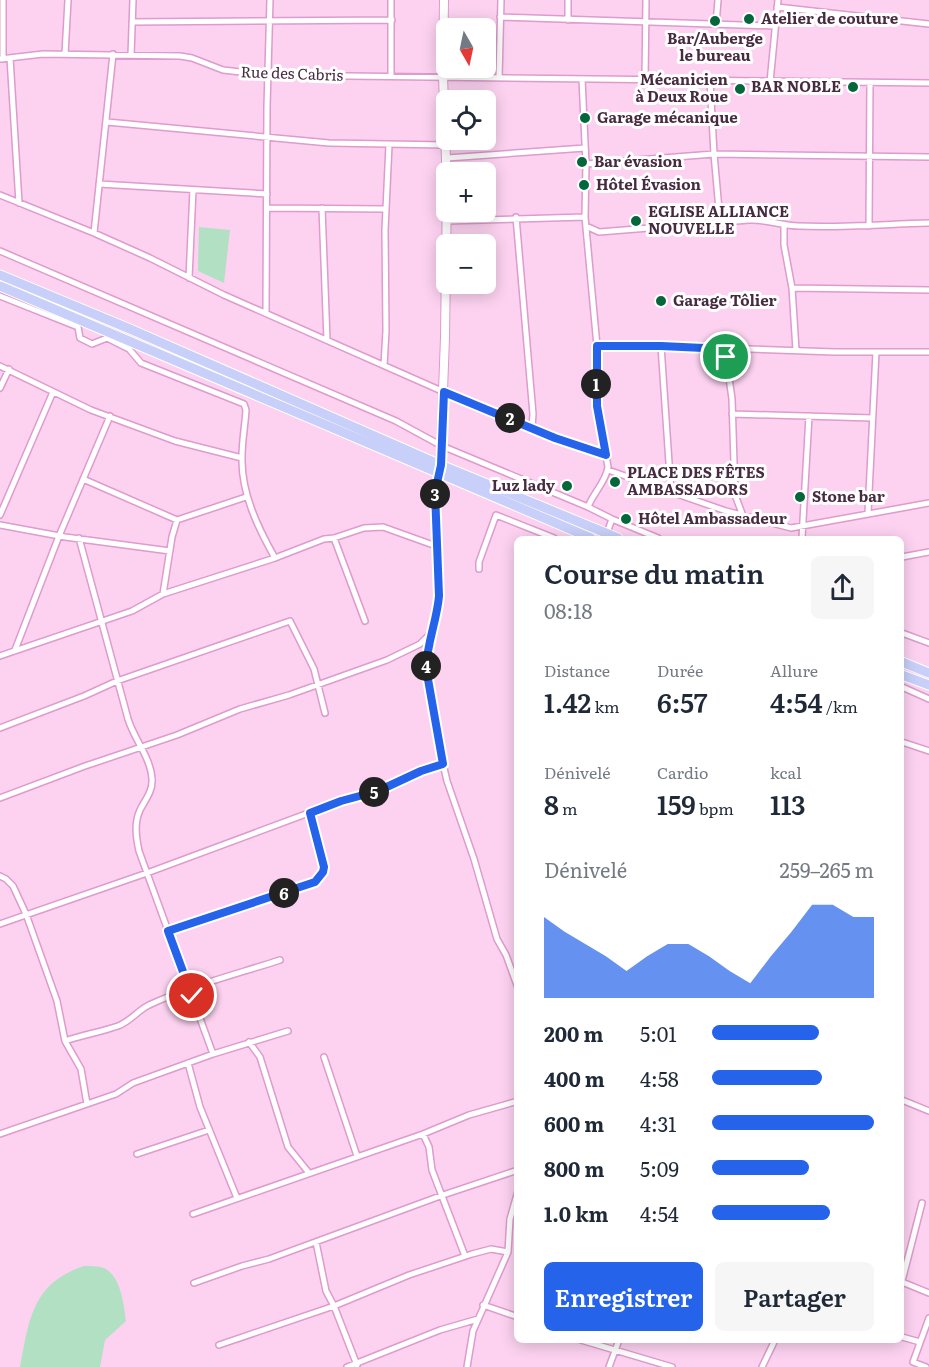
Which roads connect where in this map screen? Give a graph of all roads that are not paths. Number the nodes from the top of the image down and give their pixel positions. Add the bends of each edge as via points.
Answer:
1 (3, 0) edge
2 (68, 0) edge
3 (133, 0) edge
4 (270, 0) edge
5 (392, 0) edge
6 (444, 0) edge
7 (501, 0) edge
8 (568, 0) edge
9 (646, 0) edge
10 (718, 0) edge
11 (778, 0) edge
12 (777, 7) junction
13 (500, 17) junction
14 (444, 18) edge
15 (270, 19) junction
16 (392, 20) junction
17 (568, 20) junction
18 (132, 22) junction
19 (646, 23) junction
20 (716, 24) junction
21 (929, 24) edge
22 (775, 26) junction
23 (65, 54) junction
24 (113, 54) junction
25 (131, 54) junction
26 (4, 59) edge
27 (267, 75) junction
28 (391, 76) junction
29 (436, 76) edge
30 (496, 78) edge
31 (499, 78) junction
32 (582, 79) junction
33 (645, 81) junction
34 (710, 81) junction
35 (770, 82) junction
36 (870, 83) junction
37 (929, 83) edge
38 (107, 122) junction
39 (267, 137) junction
40 (389, 145) junction
41 (436, 145) edge
42 (585, 148) junction
43 (446, 150) edge
44 (714, 154) junction
45 (869, 156) junction
46 (929, 157) edge
47 (447, 158) junction
48 (447, 162) edge
49 (585, 164) junction
50 (99, 184) junction
51 (194, 190) junction
52 (267, 194) junction
53 (0, 195) edge
54 (19, 203) junction
55 (267, 208) junction
56 (322, 208) junction
57 (385, 209) junction
58 (585, 217) junction
59 (516, 218) junction
60 (496, 219) edge
61 (720, 221) junction
62 (446, 222) edge
63 (929, 223) edge
64 (784, 225) junction
65 (586, 226) junction
66 (869, 226) junction
67 (94, 233) junction
68 (0, 251) edge
69 (0, 275) edge
70 (189, 278) junction
71 (0, 286) edge
72 (792, 288) junction
73 (929, 290) edge
74 (0, 296) edge
75 (266, 313) junction
76 (327, 340) junction
77 (128, 345) junction
78 (597, 346) junction
79 (661, 346) junction
80 (725, 349) junction
81 (796, 350) junction
82 (876, 352) junction
83 (929, 352) edge
84 (384, 365) junction
85 (0, 366) edge
86 (9, 369) junction
87 (0, 388) edge
88 (53, 392) junction
89 (444, 392) junction
90 (732, 414) junction
91 (110, 416) junction
92 (809, 416) junction
93 (872, 418) junction
94 (532, 427) junction
95 (442, 446) junction
96 (606, 455) junction
97 (242, 458) junction
98 (440, 470) junction
99 (608, 470) junction
100 (83, 479) junction
101 (671, 492) junction
102 (246, 497) junction
103 (929, 503) edge
104 (588, 507) junction
105 (868, 513) junction
106 (0, 515) edge
107 (743, 516) junction
108 (612, 519) junction
109 (177, 520) junction
110 (0, 525) edge
111 (802, 527) junction
112 (607, 533) junction
113 (59, 536) junction
114 (549, 536) edge
115 (583, 536) edge
116 (614, 536) edge
117 (653, 536) edge
118 (802, 536) edge
119 (79, 538) junction
120 (334, 538) junction
121 (436, 546) junction
122 (170, 551) junction
123 (929, 552) edge
124 (904, 557) edge
125 (275, 558) junction
126 (479, 570) dead end
127 (164, 594) junction
128 (100, 620) junction
129 (365, 621) dead end
130 (431, 632) junction
131 (904, 634) edge
132 (929, 643) edge
133 (15, 650) junction
134 (0, 656) edge
135 (904, 663) edge
136 (929, 673) edge
137 (904, 676) edge
138 (117, 681) junction
139 (318, 684) junction
140 (929, 685) edge
141 (904, 688) edge
142 (929, 699) edge
143 (325, 713) dead end
144 (0, 729) edge
145 (904, 743) edge
146 (140, 747) junction
147 (929, 751) edge
148 (443, 764) junction
149 (0, 798) edge
150 (310, 813) junction
151 (147, 873) junction
152 (0, 876) edge
153 (26, 914) junction
154 (0, 924) edge
155 (168, 931) junction
156 (280, 960) dead end
157 (514, 976) edge
158 (190, 990) junction
159 (288, 1030) dead end
160 (65, 1041) junction
161 (249, 1042) junction
162 (213, 1054) junction
163 (324, 1057) dead end
164 (188, 1063) junction
165 (904, 1101) edge
166 (514, 1103) edge
167 (87, 1104) junction
168 (929, 1111) edge
169 (209, 1130) junction
170 (0, 1134) edge
171 (423, 1134) junction
172 (137, 1154) dead end
173 (357, 1156) junction
174 (514, 1171) edge
175 (309, 1173) junction
176 (443, 1195) junction
177 (237, 1198) junction
178 (922, 1203) dead end
179 (514, 1205) edge
180 (193, 1214) dead end
181 (316, 1242) junction
182 (508, 1252) junction
183 (465, 1256) junction
184 (904, 1274) edge
185 (194, 1283) dead end
186 (904, 1283) edge
187 (929, 1293) edge
188 (483, 1305) junction
189 (334, 1306) junction
190 (514, 1316) edge
191 (929, 1318) edge
192 (478, 1319) junction
193 (904, 1338) edge
194 (920, 1342) junction
195 (590, 1343) edge
196 (619, 1343) edge
197 (774, 1343) edge
198 (219, 1345) dead end
199 (615, 1351) junction
200 (357, 1365) edge
201 (348, 1367) edge
202 (467, 1367) edge
203 (609, 1367) edge
204 (672, 1367) edge
205 (762, 1367) edge
206 (926, 1367) edge

1 - 26 street
2 - 23 street
3 - 18 street
4 - 15 street
5 - 16 street
6 - 14 street
7 - 13 street
8 - 17 street
9 - 19 street
10 - 20 street
11 - 12 street
12 - 21 street
12 - 22 street
13 - 17 street
13 - 31 street
15 - 16 street
15 - 18 street
15 - 27 street
16 - 28 street
17 - 19 street
18 - 25 street
19 - 20 street
19 - 33 street
20 - 22 street
22 - 35 street
23 - 24 street, Rue des Cabris
23 - 26 street, Rue des Cabris
24 - 25 street, Rue des Cabris
24 - 38 street
25 - 27 street, Rue des Cabris via 180,56 223,70
26 - 54 street
27 - 28 street, Rue des Cabris
27 - 39 street
28 - 29 street, Rue des Cabris
30 - 31 street, Rue des Cabris
31 - 32 street, Rue des Cabris
32 - 33 street, Rue des Cabris
32 - 42 street
33 - 34 street, Rue des Cabris
34 - 35 street, Rue des Cabris
34 - 44 street
35 - 36 street, Rue des Cabris
36 - 37 street, Rue des Cabris
36 - 45 street
38 - 39 street
38 - 50 street
39 - 40 street
39 - 52 street
40 - 41 street
40 - 57 street
42 - 47 street
42 - 49 street
43 - 47 street
44 - 45 street
44 - 49 street
44 - 61 street
45 - 46 street
45 - 66 street
47 - 48 street
49 - 58 street
50 - 51 street
50 - 67 street
51 - 52 street
51 - 70 street
52 - 55 street
53 - 54 street
54 - 67 street
55 - 56 street
55 - 75 street
56 - 57 street
56 - 76 street
57 - 84 street
58 - 59 street
58 - 65 street
59 - 60 street
59 - 94 street
61 - 64 street via 759,219
61 - 65 street via 610,232
62 - 89 street
63 - 66 street
64 - 66 street
64 - 72 street
65 - 78 street
67 - 70 street
68 - 95 street via 396,422
69 - 98 main road via 141,334
70 - 75 street
71 - 77 main road
72 - 73 street
72 - 81 street
74 - 77 street via 78,327 80,338 92,344 107,338
75 - 76 street
76 - 84 street
77 - 97 street via 141,363 244,404
77 - 98 main road
78 - 79 street
78 - 96 street via 597,406
79 - 80 street
79 - 101 street
80 - 81 street
80 - 90 street
81 - 82 street
82 - 83 street
82 - 93 street
84 - 89 street
85 - 86 street
86 - 87 street
86 - 88 street
88 - 91 street
88 - 106 street
89 - 94 street
89 - 95 street
90 - 92 street
90 - 107 street via 735,495
91 - 97 street via 175,441
91 - 100 street
92 - 93 street
92 - 111 street
93 - 105 street
94 - 96 street
95 - 98 street
95 - 104 street
96 - 99 street
97 - 102 street
98 - 112 main road
98 - 115 main road
98 - 121 street via 435,492
99 - 101 street
99 - 104 street
100 - 109 street
100 - 113 street
101 - 107 street
102 - 109 street
102 - 125 street
103 - 105 street
104 - 108 street
105 - 111 street
107 - 111 street via 781,527
108 - 112 street
108 - 117 street
109 - 122 street
110 - 113 street
111 - 118 street
112 - 116 main road
113 - 119 street
113 - 133 street
114 - 126 street via 495,515
119 - 122 street
119 - 128 street
120 - 121 street via 377,526
120 - 125 street
120 - 129 street
121 - 130 street via 439,596
122 - 127 street
123 - 124 street
125 - 127 street
127 - 128 street via 132,611
128 - 133 street
128 - 138 street
130 - 139 street via 409,650
130 - 148 street via 426,668
131 - 132 street
133 - 134 street
135 - 136 main road
137 - 140 main road
138 - 139 street via 290,621
138 - 144 street
138 - 146 street
139 - 143 street
139 - 146 street
141 - 142 street
145 - 147 street
146 - 149 street
146 - 151 street via 152,778 152,788 136,824
148 - 150 street
148 - 157 street via 497,939
150 - 151 street
150 - 155 street via 324,867 315,882
151 - 153 street
151 - 155 street
152 - 153 street via 12,886
153 - 154 street
153 - 160 street via 57,1001
155 - 158 street
156 - 158 street
158 - 160 street via 149,1005 118,1026
158 - 162 street
159 - 161 street
160 - 167 street via 81,1069
161 - 162 street
161 - 175 street via 260,1057 288,1147
162 - 164 street
163 - 173 street
164 - 167 street
164 - 169 street
165 - 168 street
166 - 171 street
167 - 170 street
169 - 172 street
169 - 177 street
171 - 173 street
171 - 176 street
173 - 175 street
174 - 176 street
175 - 177 street
176 - 181 street
176 - 183 street
177 - 180 street
178 - 184 street
179 - 182 street
181 - 185 street
181 - 189 street via 324,1286
182 - 183 street via 491,1249
182 - 188 street
183 - 189 street
186 - 187 street
188 - 190 street
188 - 192 street
189 - 198 street
189 - 200 street
191 - 194 street
192 - 200 street via 440,1330
192 - 202 street
193 - 194 street
194 - 206 street via 913,1362
195 - 199 street
196 - 199 street
197 - 205 street
199 - 203 street
199 - 204 street
200 - 201 street

